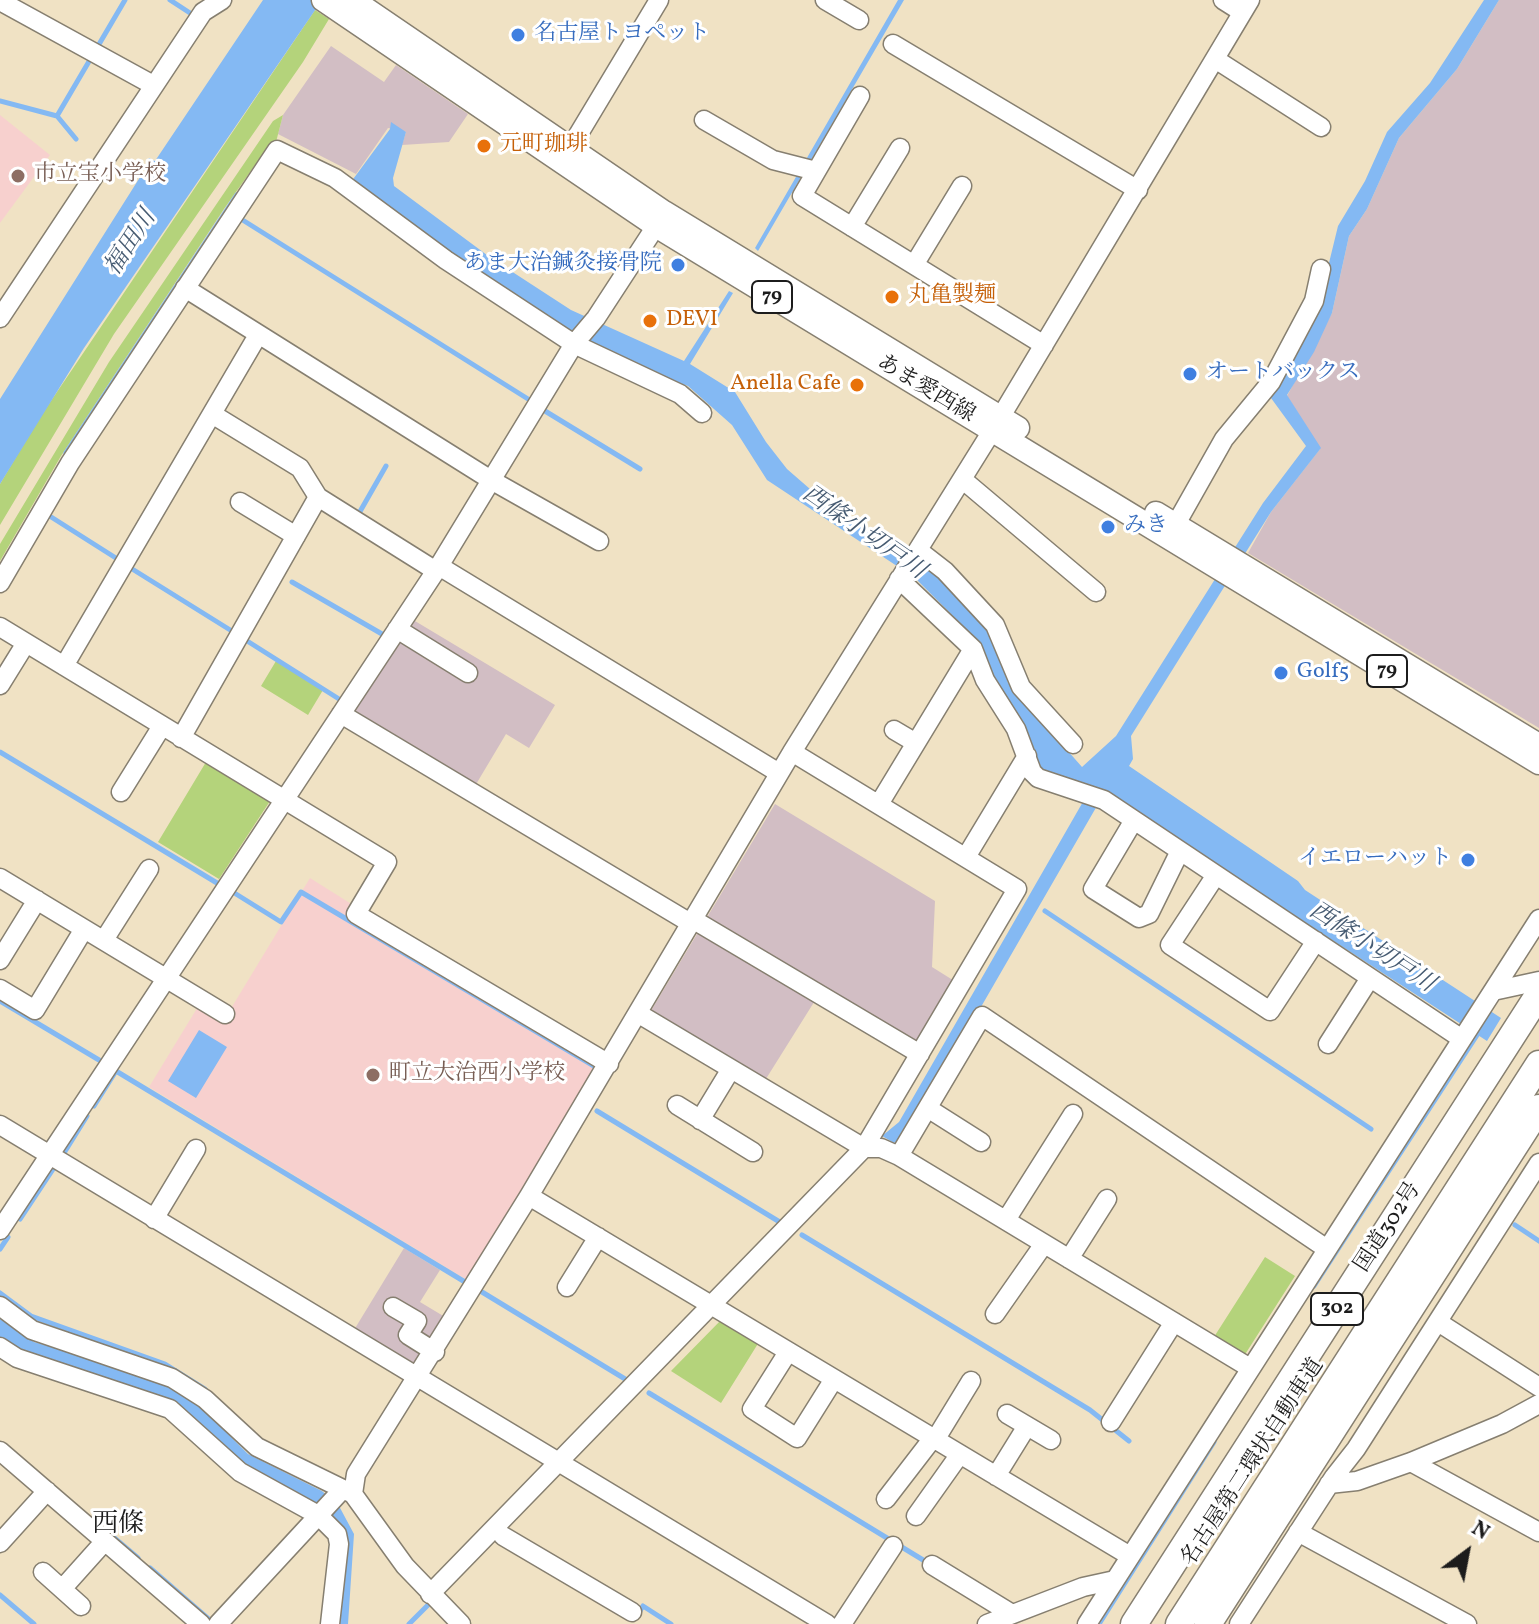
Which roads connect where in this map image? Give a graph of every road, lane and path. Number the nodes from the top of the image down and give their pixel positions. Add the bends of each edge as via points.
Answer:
1 (222, 0) edge
2 (659, 0) edge
3 (825, 0) edge
4 (1223, 0) edge
5 (0, 1) edge
6 (337, 3) edge
7 (1246, 6) edge
8 (859, 20) dead end
9 (893, 44) dead end
10 (1215, 59) junction
11 (153, 85) junction
12 (860, 96) dead end
13 (704, 120) dead end
14 (1321, 127) dead end
15 (900, 148) dead end
16 (567, 156) junction
17 (807, 169) junction
18 (962, 186) dead end
19 (1138, 190) junction
20 (656, 226) junction
21 (852, 227) junction
22 (914, 265) junction
23 (1321, 269) dead end
24 (185, 288) junction
25 (0, 318) edge
26 (258, 335) junction
27 (575, 342) junction
28 (1044, 345) junction
29 (702, 413) dead end
30 (212, 414) junction
31 (995, 424) junction
32 (962, 479) junction
33 (491, 480) junction
34 (318, 497) junction
35 (240, 502) dead end
36 (1176, 524) junction
37 (296, 536) junction
38 (599, 541) dead end
39 (916, 552) junction
40 (1230, 566) junction
41 (437, 568) junction
42 (901, 576) junction
43 (0, 583) edge
44 (1096, 592) dead end
45 (0, 627) edge
46 (397, 629) junction
47 (26, 643) junction
48 (973, 649) junction
49 (64, 666) junction
50 (468, 673) dead end
51 (0, 685) edge
52 (341, 714) junction
53 (162, 726) junction
54 (894, 730) dead end
55 (181, 738) junction
56 (916, 743) junction
57 (1073, 744) dead end
58 (1539, 745) edge
59 (792, 752) junction
60 (1027, 756) junction
61 (1539, 763) edge
62 (779, 773) junction
63 (121, 792) dead end
64 (284, 801) junction
65 (879, 804) junction
66 (1134, 820) junction
67 (1180, 851) junction
68 (966, 857) junction
69 (149, 869) dead end
70 (1216, 875) junction
71 (0, 878) edge
72 (37, 900) junction
73 (1539, 919) edge
74 (693, 922) junction
75 (84, 929) junction
76 (104, 940) junction
77 (1316, 941) junction
78 (0, 960) edge
79 (167, 978) junction
80 (1370, 978) junction
81 (1539, 981) edge
82 (0, 989) edge
83 (1539, 994) edge
84 (1488, 998) junction
85 (225, 1014) dead end
86 (639, 1014) junction
87 (1539, 1018) edge
88 (1464, 1036) junction
89 (1328, 1044) dead end
90 (920, 1054) junction
91 (609, 1064) junction
92 (1539, 1064) edge
93 (731, 1069) junction
94 (1539, 1087) edge
95 (677, 1105) dead end
96 (1539, 1108) edge
97 (929, 1109) junction
98 (1073, 1114) dead end
99 (700, 1120) junction
100 (0, 1125) edge
101 (981, 1142) dead end
102 (872, 1148) junction
103 (196, 1149) dead end
104 (753, 1152) dead end
105 (1438, 1152) junction
106 (50, 1155) junction
107 (899, 1156) junction
108 (1539, 1163) edge
109 (529, 1196) junction
110 (1107, 1199) dead end
111 (154, 1219) junction
112 (1006, 1220) junction
113 (0, 1230) edge
114 (598, 1237) junction
115 (1044, 1244) junction
116 (1327, 1249) junction
117 (1069, 1259) junction
118 (567, 1287) dead end
119 (0, 1306) edge
120 (393, 1307) dead end
121 (717, 1309) junction
122 (995, 1314) dead end
123 (1174, 1322) junction
124 (1438, 1322) junction
125 (0, 1347) edge
126 (435, 1352) junction
127 (788, 1352) junction
128 (1250, 1368) junction
129 (419, 1378) junction
130 (834, 1379) junction
131 (971, 1381) dead end
132 (1539, 1387) edge
133 (1539, 1404) edge
134 (1007, 1414) dead end
135 (1111, 1422) dead end
136 (1027, 1426) junction
137 (934, 1439) junction
138 (1051, 1440) dead end
139 (0, 1451) edge
140 (960, 1454) junction
141 (1411, 1462) junction
142 (563, 1465) junction
143 (996, 1476) junction
144 (1329, 1484) junction
145 (47, 1491) junction
146 (886, 1499) dead end
147 (334, 1502) junction
148 (916, 1516) dead end
149 (1298, 1532) junction
150 (1539, 1532) edge
151 (503, 1536) junction
152 (105, 1541) junction
153 (0, 1543) edge
154 (893, 1546) dead end
155 (1130, 1556) junction
156 (932, 1565) dead end
157 (43, 1572) dead end
158 (1115, 1580) junction
159 (62, 1589) junction
160 (434, 1598) junction
161 (81, 1606) dead end
162 (632, 1612) dead end
163 (1012, 1614) junction
164 (201, 1624) edge
165 (218, 1624) edge
166 (330, 1624) edge
167 (461, 1624) edge
168 (827, 1624) edge
169 (842, 1624) edge
170 (987, 1624) edge
171 (1087, 1624) edge
172 (1123, 1624) edge
173 (1134, 1624) edge
174 (1150, 1624) edge
175 (1179, 1624) edge
176 (1194, 1624) edge
177 (1208, 1624) edge
178 (1239, 1624) edge
179 (1466, 1624) edge

1 - 11 street via 203,12
2 - 16 street
3 - 8 street
4 - 7 street
5 - 11 street
6 - 16 main road, あま愛西線 / 79
7 - 10 street
9 - 19 street
10 - 14 street
10 - 19 street
11 - 25 street
12 - 17 street
13 - 17 street via 773,160
15 - 21 street
16 - 20 main road, あま愛西線 / 79
16 - 31 main road, あま愛西線 / 79 via 664,212
17 - 21 street via 802,196
18 - 22 street
19 - 28 street
20 - 27 street
20 - 31 main road, あま愛西線 / 79
21 - 22 street
22 - 28 street
23 - 36 street via 1314,301 1278,369 1224,439
24 - 26 street
24 - 27 street via 277,150 335,178 446,260
24 - 43 street via 70,463
26 - 30 street
26 - 33 street
27 - 29 street via 680,394
27 - 33 street
28 - 31 street
30 - 34 street via 300,468
30 - 49 street
31 - 32 street
31 - 36 main road, あま愛西線 / 79
31 - 40 main road, あま愛西線 / 79
32 - 39 street
32 - 44 street
33 - 38 street
33 - 41 street
34 - 37 street
34 - 41 street
35 - 37 street
36 - 40 main road, あま愛西線 / 79
37 - 55 street
39 - 42 street
39 - 57 street via 945,571 995,625 1021,687
40 - 58 main road, あま愛西線 / 79
40 - 61 main road, あま愛西線 / 79
41 - 46 street
41 - 62 street
42 - 48 street
42 - 59 street
45 - 47 street
46 - 50 street
46 - 52 street
47 - 49 street
47 - 51 street
48 - 56 street
48 - 60 street
49 - 53 street
52 - 64 street
52 - 74 street
53 - 55 street
53 - 63 street
54 - 56 street
55 - 64 street
56 - 65 street
59 - 62 street
59 - 65 street
60 - 66 street via 1038,778 1104,800
60 - 68 street
62 - 74 street
64 - 79 street
64 - 91 street via 387,862 356,914
65 - 68 street
66 - 67 street
66 - 67 street via 1093,889 1139,918 1149,914
67 - 70 street
68 - 90 street via 1017,889
69 - 76 street
70 - 77 street
70 - 77 street via 1170,945 1270,1011
71 - 72 street
72 - 75 street
72 - 78 street
73 - 84 street
74 - 86 street
74 - 90 street
75 - 76 street
75 - 82 street via 35,1010
76 - 79 street
77 - 80 street
79 - 85 street
79 - 106 street
80 - 88 street
80 - 89 street
81 - 84 street
83 - 105 highway, 国道302号 / 302
84 - 88 street
86 - 91 street
86 - 93 street
87 - 174 highway, 名古屋第二環状自動車道
88 - 116 street
90 - 102 street
91 - 109 street
92 - 175 highway, 名古屋第二環状自動車道
93 - 99 street
93 - 102 street
94 - 176 highway, 302
95 - 99 street
96 - 177 highway
97 - 101 street
97 - 107 street
97 - 116 street via 982,1016
98 - 112 street
99 - 104 street
100 - 106 street
102 - 107 street
102 - 121 street
103 - 111 street
105 - 172 highway via 1389,1213
105 - 173 highway, 国道302号 / 302
106 - 111 street
106 - 113 street
107 - 112 street
108 - 124 street
109 - 114 street
109 - 126 street
110 - 117 street
111 - 129 street
112 - 115 street
114 - 118 street
114 - 121 street
115 - 117 street
115 - 122 street
116 - 128 street
117 - 123 street
119 - 147 street via 32,1330 172,1378
120 - 126 street via 417,1321 408,1335
121 - 127 street
121 - 142 street
123 - 128 street
123 - 135 street
124 - 132 street
124 - 144 street
125 - 147 street via 17,1358 170,1409 240,1472
126 - 129 street
127 - 130 street
127 - 130 street via 752,1409 797,1438
128 - 155 street
129 - 142 street
129 - 147 street
130 - 137 street
131 - 137 street
133 - 141 street
134 - 136 street
136 - 138 street
136 - 143 street
137 - 140 street
137 - 146 street
139 - 145 street
140 - 143 street
140 - 148 street
141 - 144 street via 1357,1481
141 - 150 street
142 - 151 street
142 - 160 street
142 - 168 street
143 - 155 street
144 - 149 street
145 - 152 street
145 - 153 street
147 - 160 street
147 - 165 street
147 - 166 street via 339,1544
149 - 178 street
149 - 179 street
151 - 160 street
151 - 162 street
152 - 159 street
152 - 164 street
154 - 169 street
155 - 158 street
156 - 163 street
157 - 159 street
158 - 163 street
158 - 171 street
159 - 161 street
160 - 167 street
163 - 170 street

